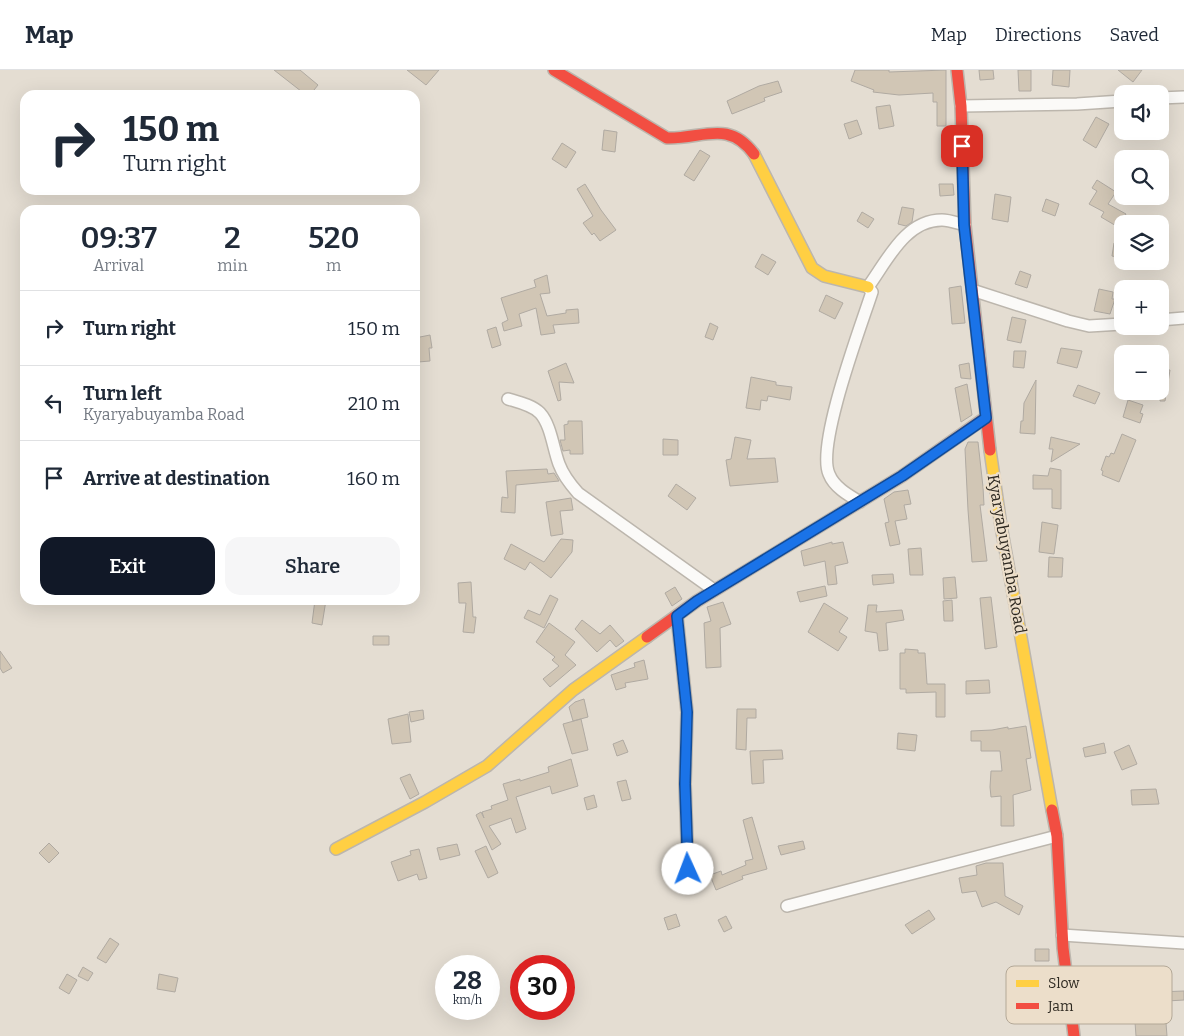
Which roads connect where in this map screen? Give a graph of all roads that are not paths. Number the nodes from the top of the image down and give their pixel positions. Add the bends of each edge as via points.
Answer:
1 (554, 70) edge
2 (957, 70) edge
3 (1184, 97) edge
4 (1169, 98) edge
5 (1114, 102) edge
6 (961, 106) junction
7 (964, 225) junction
8 (868, 287) junction
9 (972, 290) junction
10 (1184, 318) edge
11 (1169, 319) edge
12 (1114, 324) edge
13 (508, 399) dead end
14 (986, 418) junction
15 (860, 502) junction
16 (714, 590) junction
17 (677, 616) junction
18 (1057, 836) junction
19 (336, 849) dead end
20 (688, 869) dead end
21 (787, 906) dead end
22 (1062, 935) junction
23 (1184, 943) edge
24 (1066, 966) edge

1 - 8 street via 667,138 726,132 740,138 759,160 812,268 824,276
2 - 6 street, Kyaryabuyamba Road
3 - 4 street
5 - 6 street
6 - 7 street, Kyaryabuyamba Road
7 - 8 street via 944,220 920,224 898,244
7 - 9 street, Kyaryabuyamba Road
8 - 15 street via 872,292 845,372 826,450 829,475 843,492
9 - 12 street via 1075,323
9 - 14 street, Kyaryabuyamba Road
10 - 11 street
13 - 16 street via 539,412 545,420 560,466 578,493
14 - 15 street
14 - 18 street, Kyaryabuyamba Road via 1001,526
15 - 16 street
16 - 17 street
17 - 19 street via 573,690 487,766
17 - 20 street via 687,712
18 - 21 street
18 - 22 street, Kyaryabuyamba Road
22 - 23 street
22 - 24 street, Kyaryabuyamba Road

